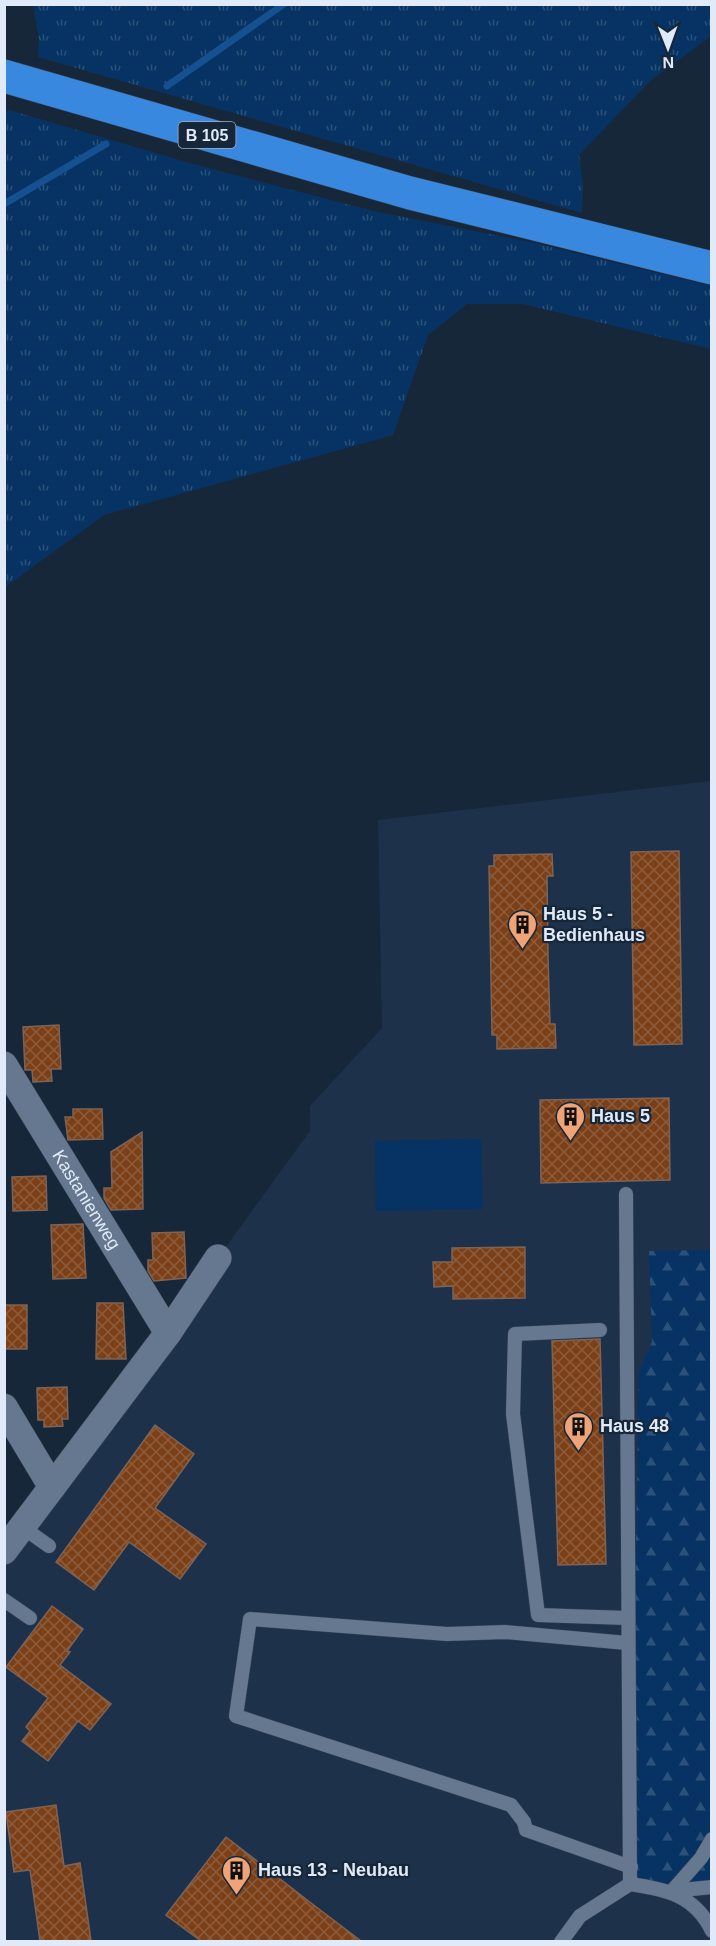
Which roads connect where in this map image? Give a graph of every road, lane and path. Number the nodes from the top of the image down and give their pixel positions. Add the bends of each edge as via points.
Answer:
1 (4, 76) edge
2 (711, 268) edge
3 (4, 1065) edge
4 (626, 1194) dead end
5 (218, 1258) dead end
6 (600, 1330) dead end
7 (168, 1332) junction
8 (4, 1407) edge
9 (52, 1487) junction
10 (22, 1527) junction
11 (49, 1546) dead end
12 (4, 1551) edge
13 (4, 1600) edge
14 (30, 1618) dead end
15 (627, 1618) junction
16 (627, 1643) junction
17 (711, 1839) edge
18 (631, 1867) junction
19 (630, 1884) junction
20 (711, 1887) edge
21 (672, 1891) junction
22 (711, 1931) edge
23 (561, 1941) edge

1 - 2 highway, B 105 via 410,193
3 - 7 street, Kastanienweg
4 - 15 lane
5 - 7 street
6 - 15 lane via 514,1334 513,1414 538,1615
7 - 9 street
8 - 9 street
9 - 10 street
10 - 11 lane
10 - 12 street
13 - 14 lane
15 - 16 lane
16 - 18 lane
16 - 18 lane via 505,1632 447,1634 250,1619 236,1716 511,1805 526,1830
17 - 21 lane via 701,1858
18 - 19 lane
19 - 21 lane
19 - 23 lane via 580,1916
20 - 21 lane
21 - 22 lane via 693,1906

